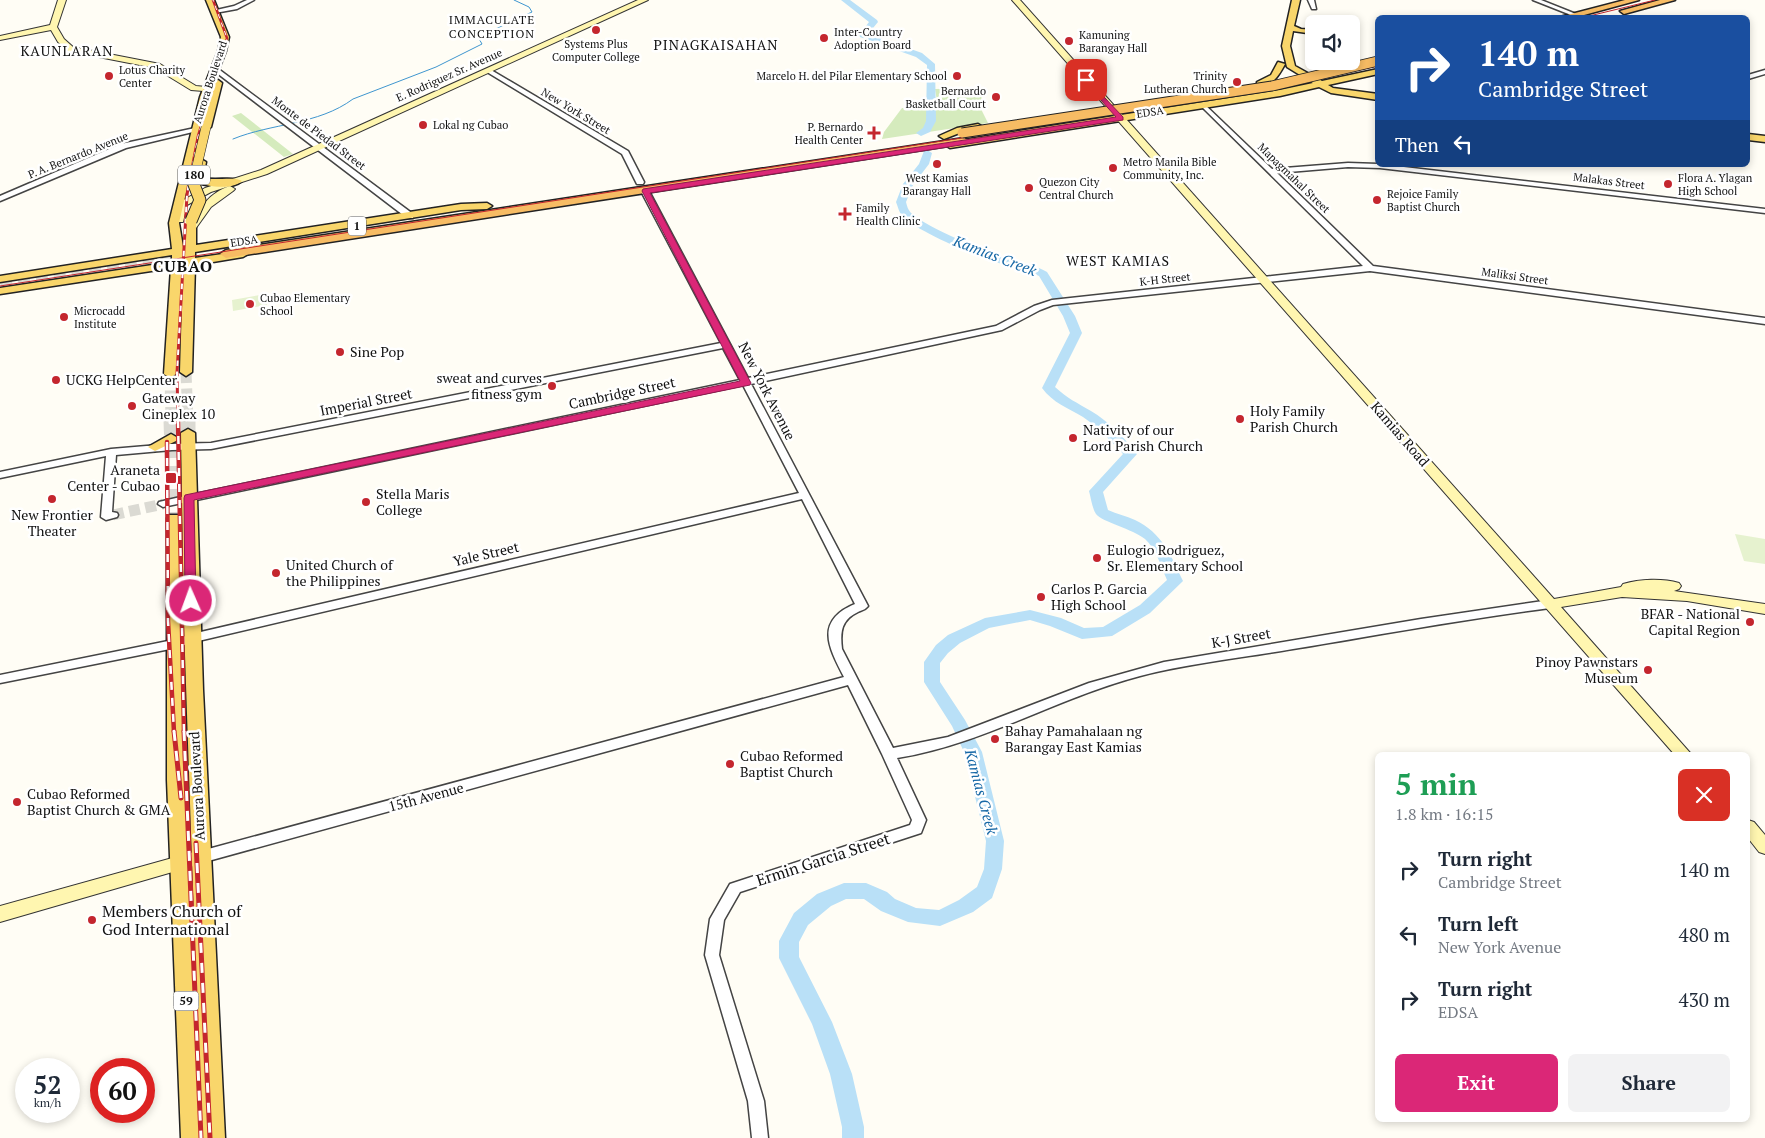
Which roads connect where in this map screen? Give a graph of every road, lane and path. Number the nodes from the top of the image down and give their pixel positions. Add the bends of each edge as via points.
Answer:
1 (62, 0) edge
2 (210, 0) edge
3 (217, 0) edge
4 (251, 0) edge
5 (644, 0) edge
6 (1016, 0) edge
7 (1311, 0) edge
8 (1536, 0) edge
9 (1635, 0) edge
10 (1671, 0) edge
11 (1294, 1) edge
12 (1314, 8) dead end
13 (218, 11) junction
14 (1573, 14) junction
15 (1570, 15) edge
16 (1609, 15) edge
17 (53, 27) junction
18 (1291, 27) junction
19 (1305, 31) edge
20 (0, 38) edge
21 (1286, 47) junction
22 (1375, 60) edge
23 (1375, 60) edge
24 (1360, 63) edge
25 (1281, 64) junction
26 (1292, 68) junction
27 (1324, 70) joint
28 (1358, 70) edge
29 (1765, 70) edge
30 (218, 71) junction
31 (489, 71) junction
32 (1375, 71) edge
33 (1375, 71) edge
34 (1366, 74) junction
35 (1750, 74) edge
36 (1299, 77) junction
37 (1342, 80) junction
38 (1260, 84) junction
39 (1316, 86) junction
40 (211, 90) junction
41 (1280, 93) junction
42 (1341, 94) junction
43 (1366, 96) junction
44 (1375, 98) edge
45 (1375, 99) edge
46 (1203, 105) junction
47 (211, 112) junction
48 (1115, 113) junction
49 (195, 130) junction
50 (944, 136) junction
51 (963, 137) junction
52 (1750, 139) edge
53 (1765, 141) edge
54 (319, 147) junction
55 (921, 148) junction
56 (1375, 166) edge
57 (1389, 167) edge
58 (1271, 171) junction
59 (264, 172) junction
60 (237, 181) junction
61 (643, 186) junction
62 (0, 199) edge
63 (487, 206) junction
64 (1765, 211) edge
65 (178, 215) junction
66 (410, 216) junction
67 (466, 218) junction
68 (191, 225) junction
69 (176, 231) junction
70 (212, 246) junction
71 (191, 250) junction
72 (226, 250) joint
73 (178, 252) junction
74 (160, 255) junction
75 (146, 257) junction
76 (210, 259) junction
77 (191, 262) junction
78 (178, 264) junction
79 (157, 268) junction
80 (1370, 268) junction
81 (0, 279) edge
82 (1262, 279) junction
83 (0, 291) edge
84 (1068, 301) joint
85 (1765, 322) edge
86 (726, 345) junction
87 (186, 372) tunnel mouth
88 (170, 374) tunnel mouth
89 (746, 383) junction
90 (188, 433) dead end
91 (175, 445) junction
92 (156, 447) joint
93 (110, 455) junction
94 (0, 475) edge
95 (0, 481) edge
96 (805, 495) junction
97 (175, 501) junction
98 (110, 516) dead end
99 (174, 518) tunnel mouth
100 (1622, 592) junction
101 (1765, 600) edge
102 (1550, 604) junction
103 (862, 606) joint
104 (1765, 609) edge
105 (181, 640) junction
106 (0, 674) edge
107 (0, 679) edge
108 (851, 680) junction
109 (1681, 752) edge
110 (889, 754) junction
111 (1750, 829) edge
112 (1765, 846) edge
113 (200, 857) junction
114 (180, 863) junction
115 (0, 914) edge
116 (192, 1138) edge
117 (214, 1138) edge
118 (760, 1138) edge

1 - 17 main road
2 - 13 main road, Aurora Boulevard / 180
3 - 13 main road, Aurora Boulevard / 180
4 - 13 street via 235,8
5 - 31 main road, E. Rodriguez Sr. Avenue
6 - 48 main road, Kamias Road
7 - 12 street
8 - 14 street
9 - 14 highway
10 - 16 highway
11 - 18 main road
13 - 30 main road, Aurora Boulevard / 180 via 231,36 229,51
14 - 15 highway
17 - 20 main road
17 - 40 main road via 71,49 164,68 189,86
18 - 19 main road
18 - 21 main road
21 - 25 main road via 1283,48
21 - 26 main road
22 - 24 main road, EDSA
23 - 51 highway, EDSA / 1, bridge via 1272,86
25 - 36 main road via 1284,70
25 - 38 main road via 1274,77
26 - 27 main road
26 - 36 main road
27 - 36 main road, EDSA
28 - 34 main road
29 - 35 street
30 - 40 main road, Aurora Boulevard / 180
30 - 54 street, Monte de Piedad Street
31 - 54 main road, E. Rodriguez Sr. Avenue
31 - 61 street, New York Street via 625,153
32 - 51 highway, EDSA / 1 via 1281,92
33 - 34 main road, EDSA
34 - 37 main road, EDSA
36 - 38 main road, EDSA
36 - 39 main road
37 - 39 main road, EDSA
37 - 43 main road via 1343,88
38 - 48 main road, EDSA
39 - 41 main road, EDSA
39 - 42 main road
40 - 47 main road, Aurora Boulevard / 180
40 - 49 main road, Aurora Boulevard / 180
41 - 42 main road
41 - 46 main road, EDSA
42 - 43 main road
42 - 45 main road
43 - 44 main road
46 - 48 main road, EDSA
46 - 58 street, Mapagmahal Street
47 - 60 main road via 197,178 210,184
47 - 68 main road, Aurora Boulevard / 180, bridge via 193,182 200,198
48 - 50 main road, EDSA via 960,130
48 - 55 main road, EDSA
48 - 82 main road, Kamias Road
49 - 62 street, P. A. Bernardo Avenue via 124,146
49 - 65 main road, Aurora Boulevard / 180
50 - 51 highway, EDSA / 1
50 - 61 highway, EDSA / 1
51 - 55 highway, EDSA / 1
52 - 53 main road
54 - 59 main road, E. Rodriguez Sr. Avenue
54 - 66 street, Monte de Piedad Street
55 - 61 highway, EDSA / 1
56 - 58 street, Malakas Street via 1340,165
57 - 64 street, Malakas Street
58 - 80 street, Mapagmahal Street
59 - 60 main road, E. Rodriguez Sr. Avenue
59 - 68 main road, E. Rodriguez Sr. Avenue via 210,201
60 - 65 main road, E. Rodriguez Sr. Avenue via 194,196 183,204
61 - 63 highway, EDSA / 1
61 - 67 highway, EDSA / 1
61 - 86 street, New York Avenue
63 - 66 main road, EDSA / 1
63 - 72 highway, EDSA / 1
65 - 69 main road, Aurora Boulevard / 180
66 - 70 main road, EDSA / 1
67 - 72 highway, EDSA / 1
67 - 76 main road, EDSA / 1
68 - 71 main road, Aurora Boulevard / 180
69 - 73 main road, Aurora Boulevard / 180
69 - 75 main road via 162,251
70 - 71 main road, EDSA / 1
70 - 76 main road via 196,256
71 - 73 main road, EDSA / 1
71 - 77 main road, Aurora Boulevard
73 - 74 main road, EDSA / 1
73 - 78 main road, Aurora Boulevard
74 - 75 main road, EDSA / 1
74 - 79 main road via 166,256 168,261
75 - 81 main road, EDSA / 1
76 - 77 main road, EDSA / 1
77 - 78 main road, EDSA / 1
77 - 87 main road, Aurora Boulevard
78 - 79 main road, EDSA / 1
78 - 88 main road, Aurora Boulevard
79 - 83 main road, EDSA / 1
80 - 82 street, Maliksi Street
80 - 85 street, Maliksi Street
82 - 84 street, K-H Street
82 - 102 main road, Kamias Road
84 - 89 street, Cambridge Street via 1044,305 993,330
86 - 89 street, New York Avenue
86 - 91 street, Imperial Street via 211,446
89 - 96 street, New York Avenue
89 - 97 street, Cambridge Street
90 - 91 main road, Aurora Boulevard / 59
91 - 92 main road
91 - 97 main road, Aurora Boulevard / 59
92 - 93 street
93 - 94 street
93 - 95 street
93 - 98 street
96 - 103 street, New York Avenue
96 - 105 street, Yale Street
97 - 105 main road, Aurora Boulevard / 59
99 - 105 main road, Aurora Boulevard / 59
100 - 101 main road via 1635,586 1660,585
100 - 102 main road
100 - 104 main road via 1687,596
102 - 109 main road, Kamias Road
102 - 110 street, K-J Street via 1167,666 1096,686 977,733
103 - 108 street, Ermin Garcia Street via 839,619 834,632 836,649
105 - 106 street
105 - 107 street
105 - 113 main road, Aurora Boulevard / 59
105 - 114 main road, Aurora Boulevard / 59 via 176,780
108 - 110 street, Ermin Garcia Street
108 - 113 street, 15th Avenue
110 - 118 street, Ermin Garcia Street via 918,814 916,829 735,888 716,919 712,955 756,1101
111 - 112 main road
113 - 114 main road, 15th Avenue
113 - 117 main road, Aurora Boulevard / 59
114 - 115 main road, 15th Avenue
114 - 116 main road, Aurora Boulevard / 59

